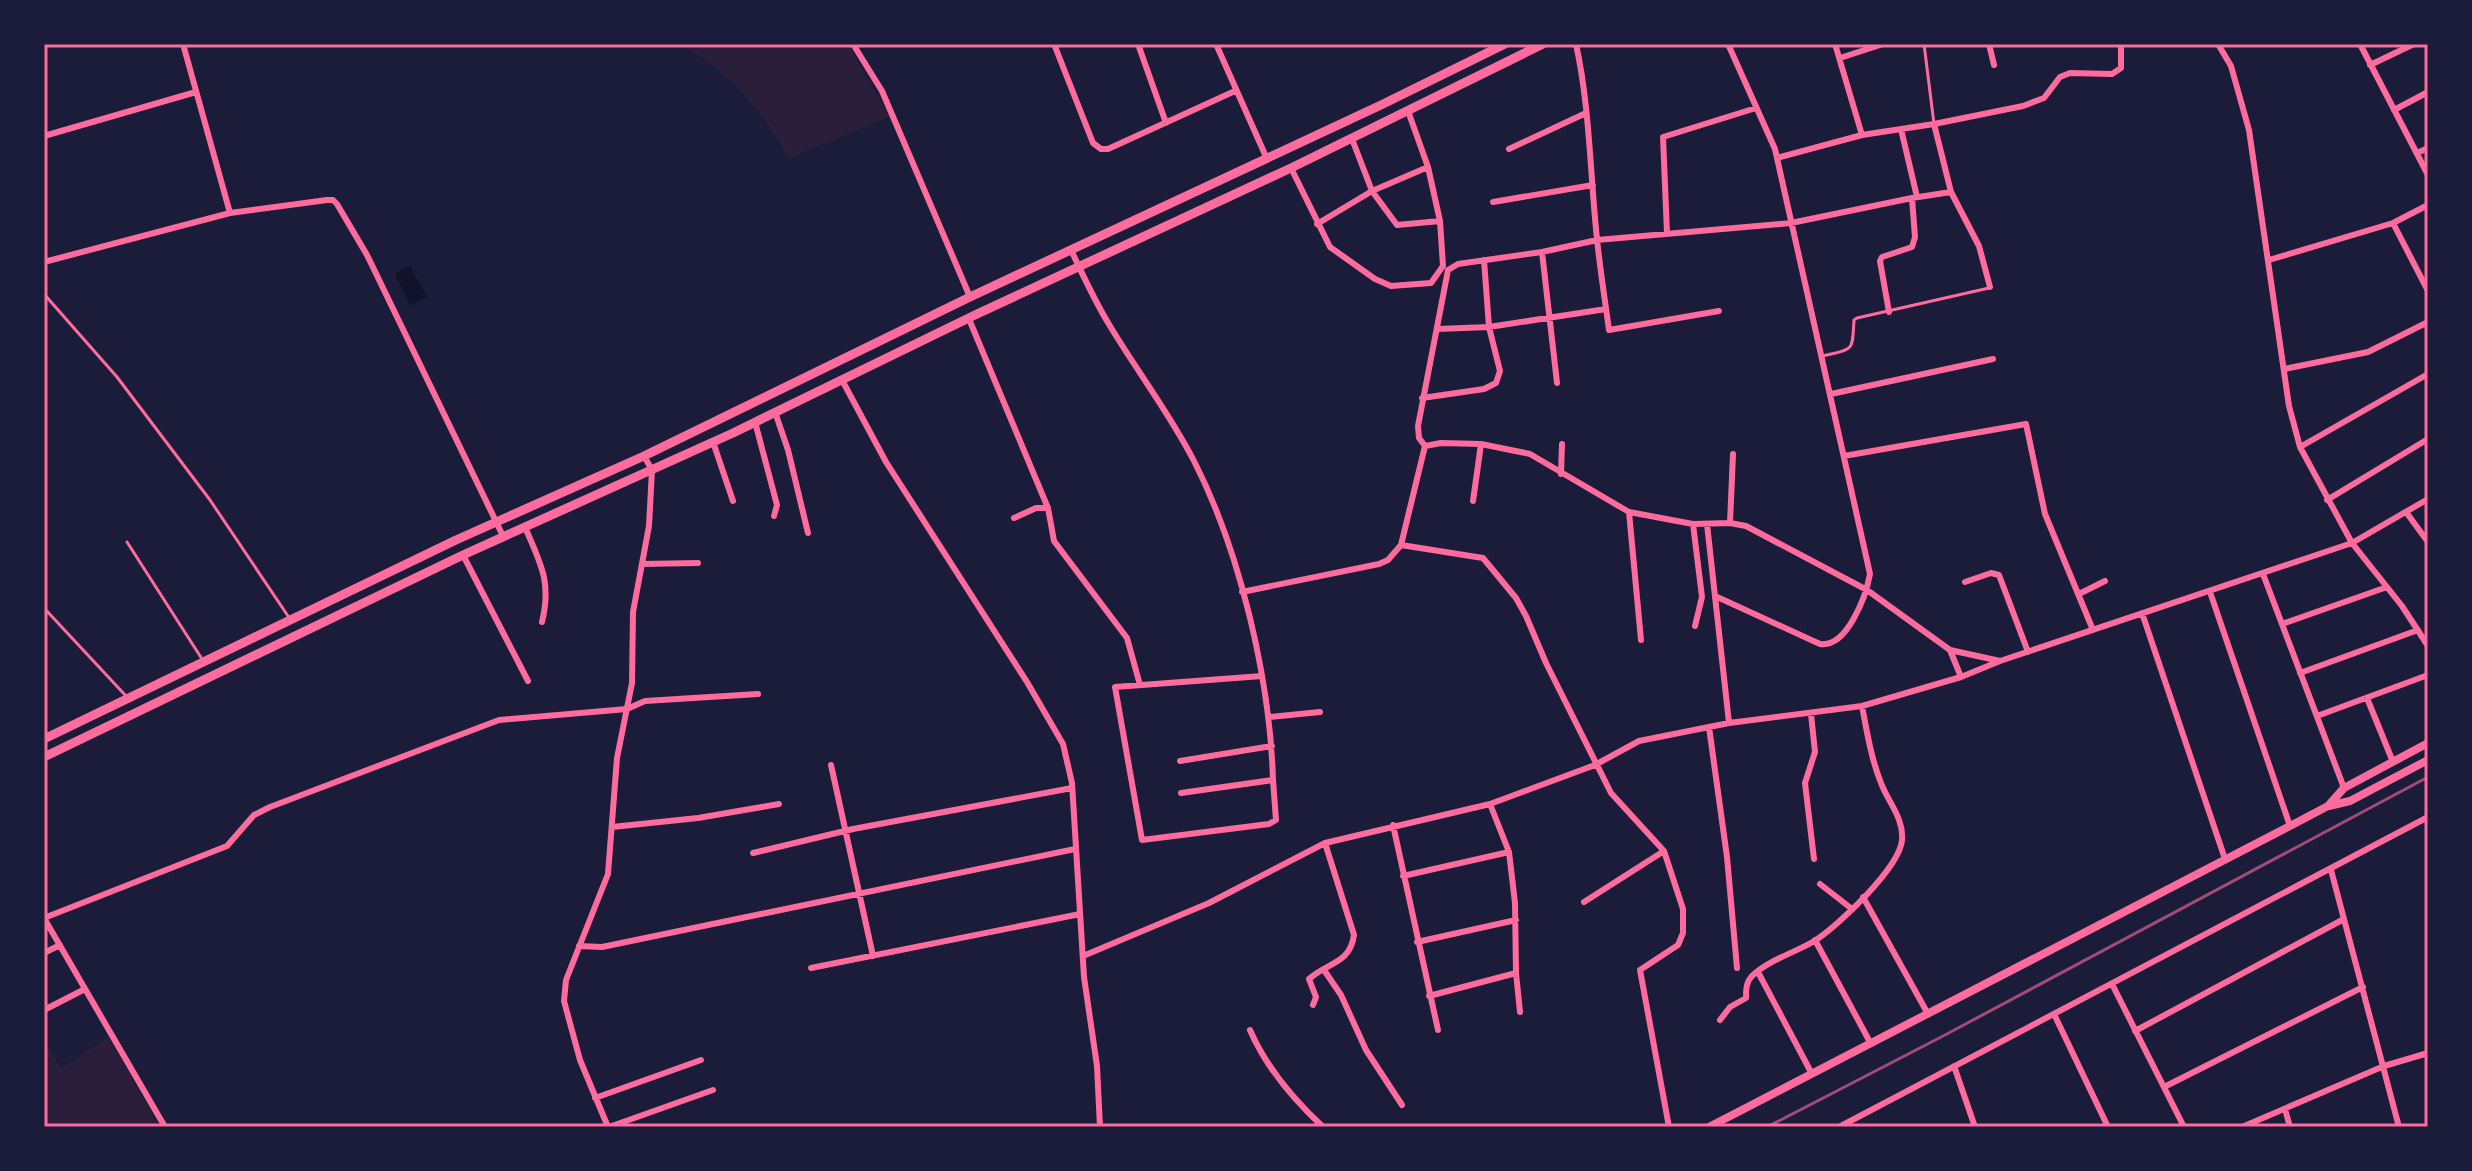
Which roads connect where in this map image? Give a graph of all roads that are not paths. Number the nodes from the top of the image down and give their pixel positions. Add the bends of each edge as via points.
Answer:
1 (183, 44) edge
2 (853, 44) edge
3 (1054, 44) edge
4 (1138, 44) edge
5 (1216, 44) edge
6 (1505, 44) edge
7 (1543, 44) edge
8 (1576, 44) edge
9 (1728, 44) edge
10 (1835, 44) edge
11 (1883, 44) edge
12 (1924, 44) edge
13 (1989, 44) edge
14 (2121, 44) edge
15 (2218, 44) edge
16 (2360, 44) edge
17 (2414, 44) edge
18 (1840, 58) junction
19 (1994, 65) dead end
20 (2370, 65) junction
21 (1235, 91) junction
22 (196, 92) junction
23 (2428, 92) edge
24 (1756, 108) junction
25 (2394, 110) junction
26 (1408, 111) junction
27 (1586, 113) junction
28 (1166, 123) junction
29 (1934, 124) junction
30 (1901, 129) junction
31 (1862, 135) junction
32 (44, 136) edge
33 (1352, 139) junction
34 (2428, 148) edge
35 (1509, 149) dead end
36 (2417, 153) junction
37 (1777, 158) junction
38 (1267, 159) junction
39 (1428, 167) junction
40 (1291, 168) junction
41 (1272, 175) junction
42 (2428, 175) edge
43 (1593, 185) junction
44 (1372, 191) junction
45 (1951, 192) junction
46 (1914, 197) junction
47 (1493, 202) dead end
48 (2428, 205) edge
49 (1166, 206) junction
50 (230, 213) junction
51 (1440, 221) junction
52 (1174, 223) junction
53 (1791, 223) junction
54 (2393, 223) junction
55 (1317, 224) junction
56 (1667, 233) junction
57 (1597, 240) junction
58 (1071, 250) junction
59 (1542, 252) junction
60 (1484, 260) junction
61 (2269, 260) junction
62 (44, 262) edge
63 (1080, 267) junction
64 (1990, 287) joint
65 (2428, 291) edge
66 (44, 294) edge
67 (970, 297) junction
68 (1606, 309) junction
69 (1719, 311) dead end
70 (1889, 312) junction
71 (973, 316) junction
72 (1550, 316) junction
73 (2428, 322) edge
74 (1489, 327) junction
75 (1437, 329) junction
76 (1823, 356) junction
77 (1993, 359) dead end
78 (840, 361) junction
79 (2284, 369) junction
80 (2428, 374) edge
81 (845, 379) junction
82 (1557, 383) dead end
83 (1831, 394) junction
84 (1422, 398) junction
85 (762, 400) junction
86 (772, 413) junction
87 (725, 417) junction
88 (755, 422) junction
89 (733, 433) junction
90 (2428, 439) edge
91 (713, 442) junction
92 (1481, 444) junction
93 (1562, 444) dead end
94 (1425, 446) junction
95 (2300, 447) junction
96 (1733, 454) dead end
97 (644, 456) junction
98 (1844, 456) junction
99 (652, 470) junction
100 (1561, 474) junction
101 (548, 499) junction
102 (2428, 499) edge
103 (2327, 500) junction
104 (733, 501) dead end
105 (1473, 501) dead end
106 (1048, 508) junction
107 (1629, 512) junction
108 (2406, 512) junction
109 (555, 514) junction
110 (774, 516) dead end
111 (1014, 518) dead end
112 (497, 522) junction
113 (1730, 523) junction
114 (1693, 524) junction
115 (1707, 524) junction
116 (525, 527) junction
117 (808, 533) dead end
118 (503, 536) junction
119 (127, 542) dead end
120 (2428, 542) edge
121 (2352, 543) junction
122 (1401, 545) junction
123 (463, 555) junction
124 (698, 563) dead end
125 (642, 564) junction
126 (2263, 574) junction
127 (2105, 581) dead end
128 (1965, 582) dead end
129 (2387, 587) junction
130 (1867, 590) junction
131 (1242, 592) junction
132 (2210, 592) junction
133 (2079, 594) junction
134 (1715, 596) junction
135 (44, 608) edge
136 (2142, 613) junction
137 (290, 620) junction
138 (542, 622) dead end
139 (2282, 624) junction
140 (1695, 626) dead end
141 (2428, 629) edge
142 (2093, 630) junction
143 (2419, 632) junction
144 (298, 633) junction
145 (1641, 640) dead end
146 (2428, 646) edge
147 (1950, 650) junction
148 (2028, 652) junction
149 (2000, 661) junction
150 (204, 662) junction
151 (2300, 673) junction
152 (2428, 675) edge
153 (1262, 676) junction
154 (211, 677) junction
155 (1961, 677) junction
156 (528, 681) dead end
157 (1140, 685) junction
158 (758, 694) dead end
159 (129, 698) junction
160 (2367, 698) junction
161 (1862, 706) junction
162 (627, 709) junction
163 (139, 712) junction
164 (1320, 712) dead end
165 (1811, 714) junction
166 (2317, 716) junction
167 (1269, 717) junction
168 (82, 720) junction
169 (1729, 723) junction
170 (1709, 727) junction
171 (90, 734) junction
172 (44, 739) edge
173 (2428, 743) edge
174 (1272, 746) junction
175 (44, 757) edge
176 (2428, 760) edge
177 (1180, 761) dead end
178 (2393, 762) junction
179 (831, 765) dead end
180 (1595, 765) junction
181 (1273, 780) junction
182 (1072, 788) junction
183 (2344, 788) junction
184 (1181, 793) dead end
185 (779, 804) dead end
186 (1490, 804) junction
187 (2328, 806) junction
188 (2428, 817) edge
189 (1393, 825) junction
190 (2290, 826) junction
191 (612, 827) junction
192 (844, 832) junction
193 (1325, 843) junction
194 (1075, 849) junction
195 (1664, 851) junction
196 (1509, 852) junction
197 (753, 853) dead end
198 (1814, 859) dead end
199 (2225, 859) junction
200 (2331, 870) junction
201 (1403, 876) junction
202 (1820, 884) dead end
203 (859, 893) junction
204 (1863, 897) junction
205 (1584, 902) dead end
206 (1852, 909) junction
207 (1080, 914) junction
208 (44, 918) edge
209 (2344, 919) junction
210 (1516, 920) junction
211 (1815, 940) junction
212 (1417, 942) junction
213 (60, 945) junction
214 (579, 946) junction
215 (44, 953) edge
216 (873, 956) junction
217 (1083, 956) junction
218 (811, 968) dead end
219 (1737, 968) dead end
220 (1324, 970) junction
221 (1758, 972) junction
222 (1516, 973) junction
223 (2112, 984) junction
224 (2363, 987) junction
225 (85, 989) junction
226 (1429, 996) junction
227 (1313, 1005) dead end
228 (44, 1010) edge
229 (1520, 1012) dead end
230 (1928, 1014) junction
231 (2054, 1014) junction
232 (1720, 1020) dead end
233 (1250, 1030) dead end
234 (1438, 1030) dead end
235 (2135, 1031) junction
236 (1871, 1044) junction
237 (2428, 1053) edge
238 (701, 1060) dead end
239 (1954, 1066) junction
240 (2384, 1066) junction
241 (1812, 1074) junction
242 (2164, 1087) junction
243 (713, 1090) dead end
244 (595, 1098) junction
245 (1402, 1105) dead end
246 (2285, 1109) junction
247 (1844, 1126) edge
248 (165, 1127) edge
249 (608, 1127) edge
250 (1100, 1127) edge
251 (1323, 1127) edge
252 (1669, 1127) edge
253 (1709, 1127) edge
254 (1975, 1127) edge
255 (2108, 1127) edge
256 (2184, 1127) edge
257 (2242, 1127) edge
258 (2290, 1127) edge
259 (2399, 1127) edge

1 - 22 street
2 - 67 street via 882,91
3 - 28 street via 1088,133 1101,149
4 - 28 street
5 - 21 street
6 - 38 main road
7 - 26 main road
8 - 27 street
9 - 24 street
10 - 18 street
11 - 18 street
12 - 29 lane
13 - 19 street
14 - 29 street via 2121,68 2112,74 2070,73 2060,77 2044,98 2023,106
15 - 61 street via 2231,66 2249,130
16 - 20 street
17 - 20 street
18 - 31 street
20 - 25 street
21 - 28 street
21 - 38 street
22 - 32 street
22 - 50 street
23 - 25 street
24 - 37 street
24 - 56 street via 1663,137
25 - 36 street
26 - 33 main road
26 - 39 street
27 - 35 street
27 - 43 street
29 - 30 street
29 - 45 street
30 - 31 street
30 - 46 street
31 - 37 street
33 - 40 main road
33 - 44 street
34 - 36 street
36 - 42 street
37 - 53 street
38 - 41 main road
38 - 49 main road
39 - 44 street
39 - 51 street
40 - 41 main road
40 - 55 street
41 - 52 main road
43 - 47 street
43 - 57 street
44 - 51 street via 1397,225
44 - 55 street
45 - 46 street
45 - 64 street via 1979,246
46 - 53 street
46 - 70 street via 1912,247 1880,261
48 - 54 street
49 - 52 main road
49 - 58 main road
50 - 62 street
50 - 112 street via 327,200 337,204
51 - 55 street via 1443,266 1431,283 1391,286 1330,247
52 - 63 main road
53 - 56 street
53 - 76 street
54 - 61 street
54 - 65 street
56 - 57 street
57 - 59 street
57 - 68 street
58 - 63 street
58 - 67 main road
59 - 60 street
59 - 72 street
60 - 74 street
60 - 75 street via 1448,270
61 - 79 street
63 - 71 main road
63 - 131 street via 1108,323 1194,462 1225,530
64 - 70 lane
66 - 137 lane via 117,377 210,500
67 - 71 main road
67 - 78 main road
68 - 69 street via 1609,330
68 - 72 street
70 - 76 lane via 1854,320 1851,345
71 - 81 main road
71 - 106 street
72 - 74 street
72 - 82 street
73 - 79 street via 2368,352
74 - 75 street
74 - 84 street via 1500,371 1496,383
75 - 84 street
76 - 83 street
77 - 83 street
78 - 81 main road
78 - 85 main road
79 - 95 street
80 - 95 street
81 - 86 main road
81 - 182 street via 886,462 1063,744
83 - 98 street
84 - 94 street via 1418,426
85 - 86 main road
85 - 87 main road
86 - 88 main road
86 - 117 street via 788,450
87 - 89 main road
87 - 97 main road
88 - 89 main road
88 - 110 street via 777,505
89 - 91 main road
90 - 103 street
91 - 99 main road
91 - 104 street
92 - 94 street
92 - 100 street via 1530,454
92 - 105 street
93 - 100 street
94 - 122 street
95 - 103 street
96 - 113 street
97 - 99 street
97 - 101 main road
98 - 130 street via 1870,574
98 - 133 street via 2026,424 2045,514
99 - 109 main road
99 - 125 street
100 - 107 street
101 - 109 main road
101 - 112 main road
102 - 108 street
103 - 121 street
106 - 111 street
106 - 157 street via 1054,541 1127,638
107 - 114 street
107 - 145 street
108 - 120 street
108 - 121 street
109 - 116 main road
112 - 118 street
112 - 137 main road
113 - 115 street
113 - 130 street via 1746,526
114 - 115 street
114 - 140 street via 1702,597
115 - 134 street
116 - 118 main road
116 - 138 street via 545,581
118 - 123 main road
119 - 150 lane
121 - 126 street
121 - 129 street
122 - 131 street via 1379,564
122 - 180 street via 1483,558 1526,616
123 - 144 main road
123 - 156 street
124 - 125 street
125 - 162 street via 633,612
126 - 132 street
126 - 139 street
127 - 133 street
128 - 148 street via 1999,575
129 - 139 street
129 - 143 street
130 - 134 street via 1840,638 1827,645
130 - 147 street
131 - 153 street
132 - 136 street
132 - 190 street
133 - 142 street
134 - 169 street
135 - 159 lane
136 - 142 street
136 - 199 street
137 - 144 street
137 - 150 main road
139 - 151 street
141 - 143 street
142 - 148 street
143 - 146 street
143 - 151 street
144 - 154 main road
147 - 149 street
147 - 155 street
148 - 149 street
149 - 155 street
150 - 154 main road
150 - 159 main road
151 - 166 street
152 - 160 street
153 - 157 street
153 - 167 street
154 - 163 main road
155 - 161 street
157 - 181 street via 1114,689 1142,840 1273,822
158 - 162 street via 645,701
159 - 163 street
159 - 168 main road
160 - 166 street
160 - 178 street
161 - 165 street
161 - 204 street via 1870,751 1902,827 1902,843
162 - 191 street
162 - 208 street via 499,720 270,807 254,815 227,846
163 - 171 main road
164 - 167 street
165 - 169 street
165 - 198 street via 1815,752 1805,783
166 - 183 street
167 - 174 street
168 - 171 main road
168 - 172 main road
169 - 170 street
170 - 180 street via 1639,741
170 - 219 street
171 - 175 main road
173 - 178 main road
174 - 177 street
174 - 181 street
176 - 187 main road via 2350,801
178 - 183 main road
179 - 192 street
180 - 186 street
180 - 195 street via 1620,804
181 - 184 street
182 - 192 street
182 - 194 street
183 - 187 main road
185 - 191 street
186 - 189 street
186 - 196 street
187 - 190 main road
188 - 200 street
189 - 193 street
189 - 201 street
190 - 199 main road
191 - 214 street via 608,874
192 - 197 street
192 - 203 street
193 - 217 street via 1209,903
193 - 220 street via 1354,935 1346,957
194 - 203 street
194 - 207 street
195 - 205 street
195 - 252 street via 1683,909 1683,933 1678,945 1640,970
196 - 201 street
196 - 210 street
199 - 230 main road
200 - 209 street
200 - 223 street
201 - 212 street
202 - 206 street
203 - 214 street via 602,947
203 - 216 street
204 - 206 street
204 - 230 street
206 - 211 street
207 - 216 street
207 - 217 street
208 - 213 street
209 - 224 street
209 - 235 street
210 - 212 street
210 - 222 street
211 - 221 street
211 - 236 street
212 - 226 street
213 - 215 street
213 - 225 street
214 - 244 street via 564,1001
216 - 218 street
217 - 250 street
220 - 227 street via 1309,979 1316,997
220 - 245 street
221 - 232 street via 1747,984 1746,998
221 - 241 street
222 - 226 street
222 - 229 street
223 - 231 street
223 - 235 street
224 - 240 street
224 - 242 street
225 - 228 street
225 - 248 street
226 - 234 street
230 - 236 main road
231 - 239 street
231 - 255 street
233 - 251 street via 1289,1091
235 - 242 street
236 - 241 main road
237 - 240 street
238 - 244 street
239 - 247 street
239 - 254 street
240 - 246 street
240 - 259 street
241 - 253 main road
242 - 256 street
243 - 249 street
244 - 249 street
246 - 257 street
246 - 258 street

